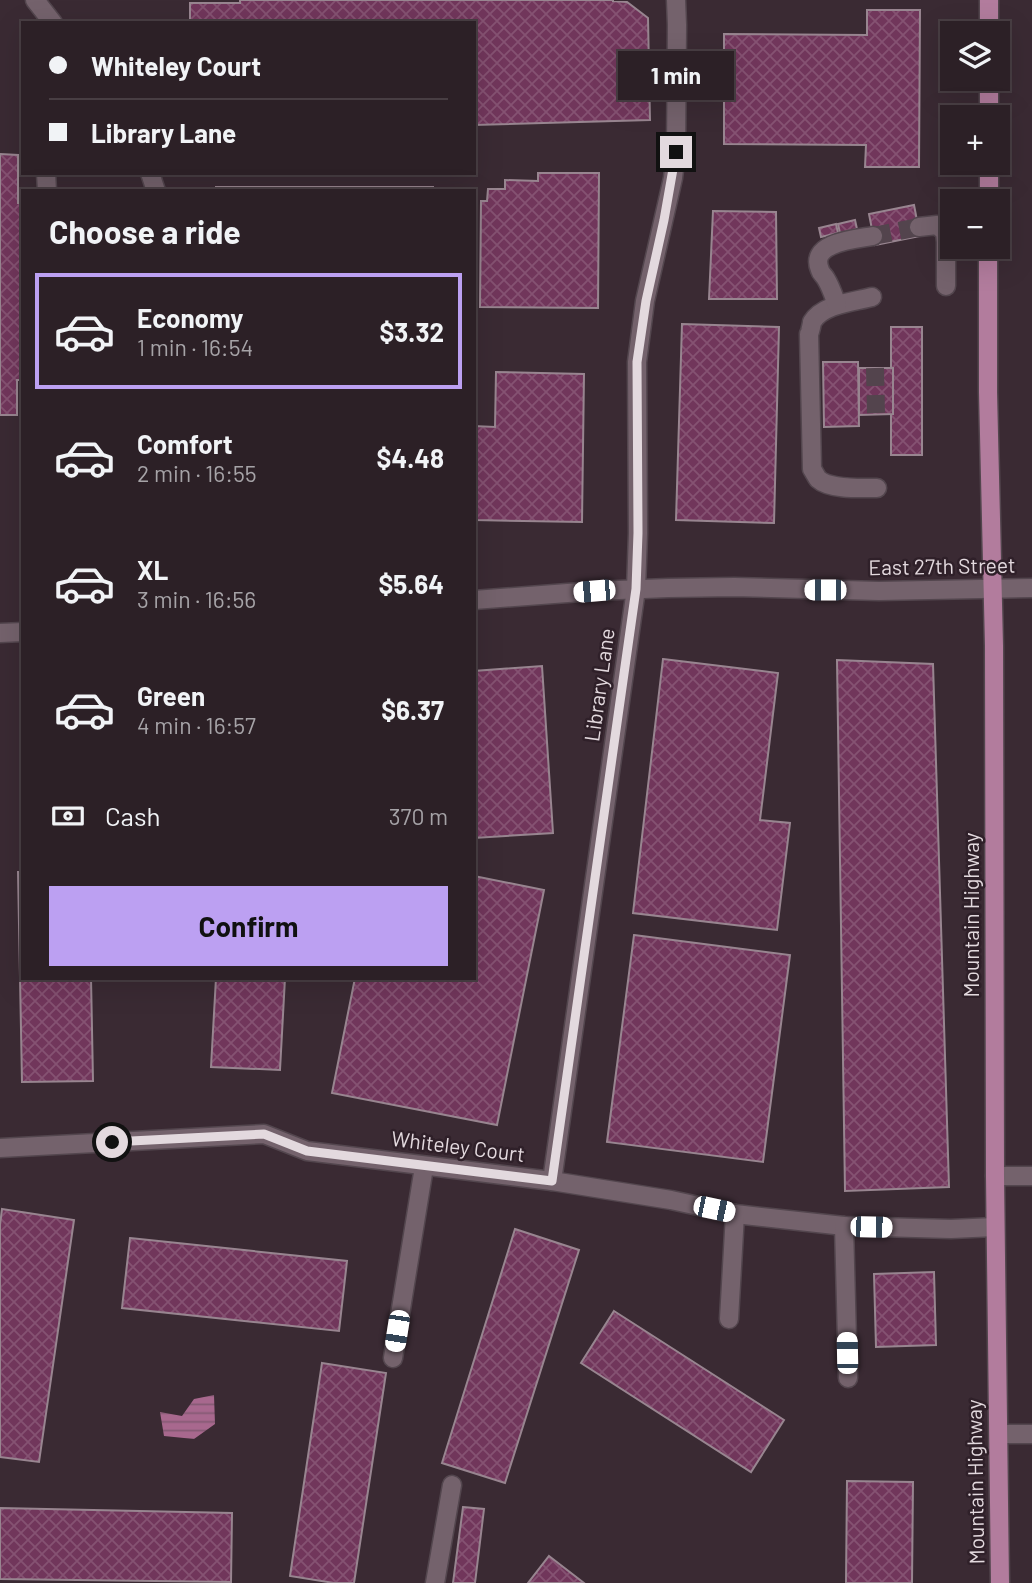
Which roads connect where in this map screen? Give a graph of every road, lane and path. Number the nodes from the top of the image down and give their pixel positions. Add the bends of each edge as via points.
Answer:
1 (35, 0) edge
2 (676, 0) edge
3 (989, 0) edge
4 (51, 21) edge
5 (989, 21) edge
6 (919, 227) tunnel mouth
7 (873, 236) tunnel mouth
8 (988, 259) edge
9 (946, 286) dead end
10 (872, 297) dead end
11 (837, 305) junction
12 (877, 488) dead end
13 (636, 589) junction
14 (993, 589) junction
15 (1032, 589) edge
16 (476, 600) edge
17 (21, 632) edge
18 (0, 634) edge
19 (0, 1148) edge
20 (424, 1167) junction
21 (995, 1176) junction
22 (1032, 1176) edge
23 (552, 1181) junction
24 (736, 1214) junction
25 (844, 1226) junction
26 (995, 1227) junction
27 (729, 1319) dead end
28 (393, 1359) dead end
29 (848, 1378) dead end
30 (999, 1434) junction
31 (1032, 1434) edge
32 (452, 1485) dead end
33 (435, 1583) edge
34 (1000, 1583) edge

1 - 4 street
2 - 13 street, Library Lane via 676,152 637,362
3 - 5 main road
6 - 9 street via 937,225 945,232
7 - 11 street via 830,244 823,250 820,271
8 - 14 main road, Mountain Highway
10 - 11 street
11 - 12 street via 812,322 809,334 812,469 829,484
13 - 14 street, East 27th Street
13 - 16 street, East 27th Street
13 - 23 street, Library Lane
14 - 15 street, East 27th Street
14 - 21 main road, Mountain Highway
17 - 18 street
19 - 20 street, Whiteley Court via 264,1134 307,1151
20 - 23 street, Whiteley Court
20 - 28 street
21 - 22 street
21 - 26 main road, Mountain Highway
23 - 24 street, Whiteley Court
24 - 25 street, Whiteley Court
24 - 27 street
25 - 26 street, Whiteley Court
25 - 29 street
26 - 30 main road, Mountain Highway
30 - 31 street
30 - 34 main road, Mountain Highway
32 - 33 street

